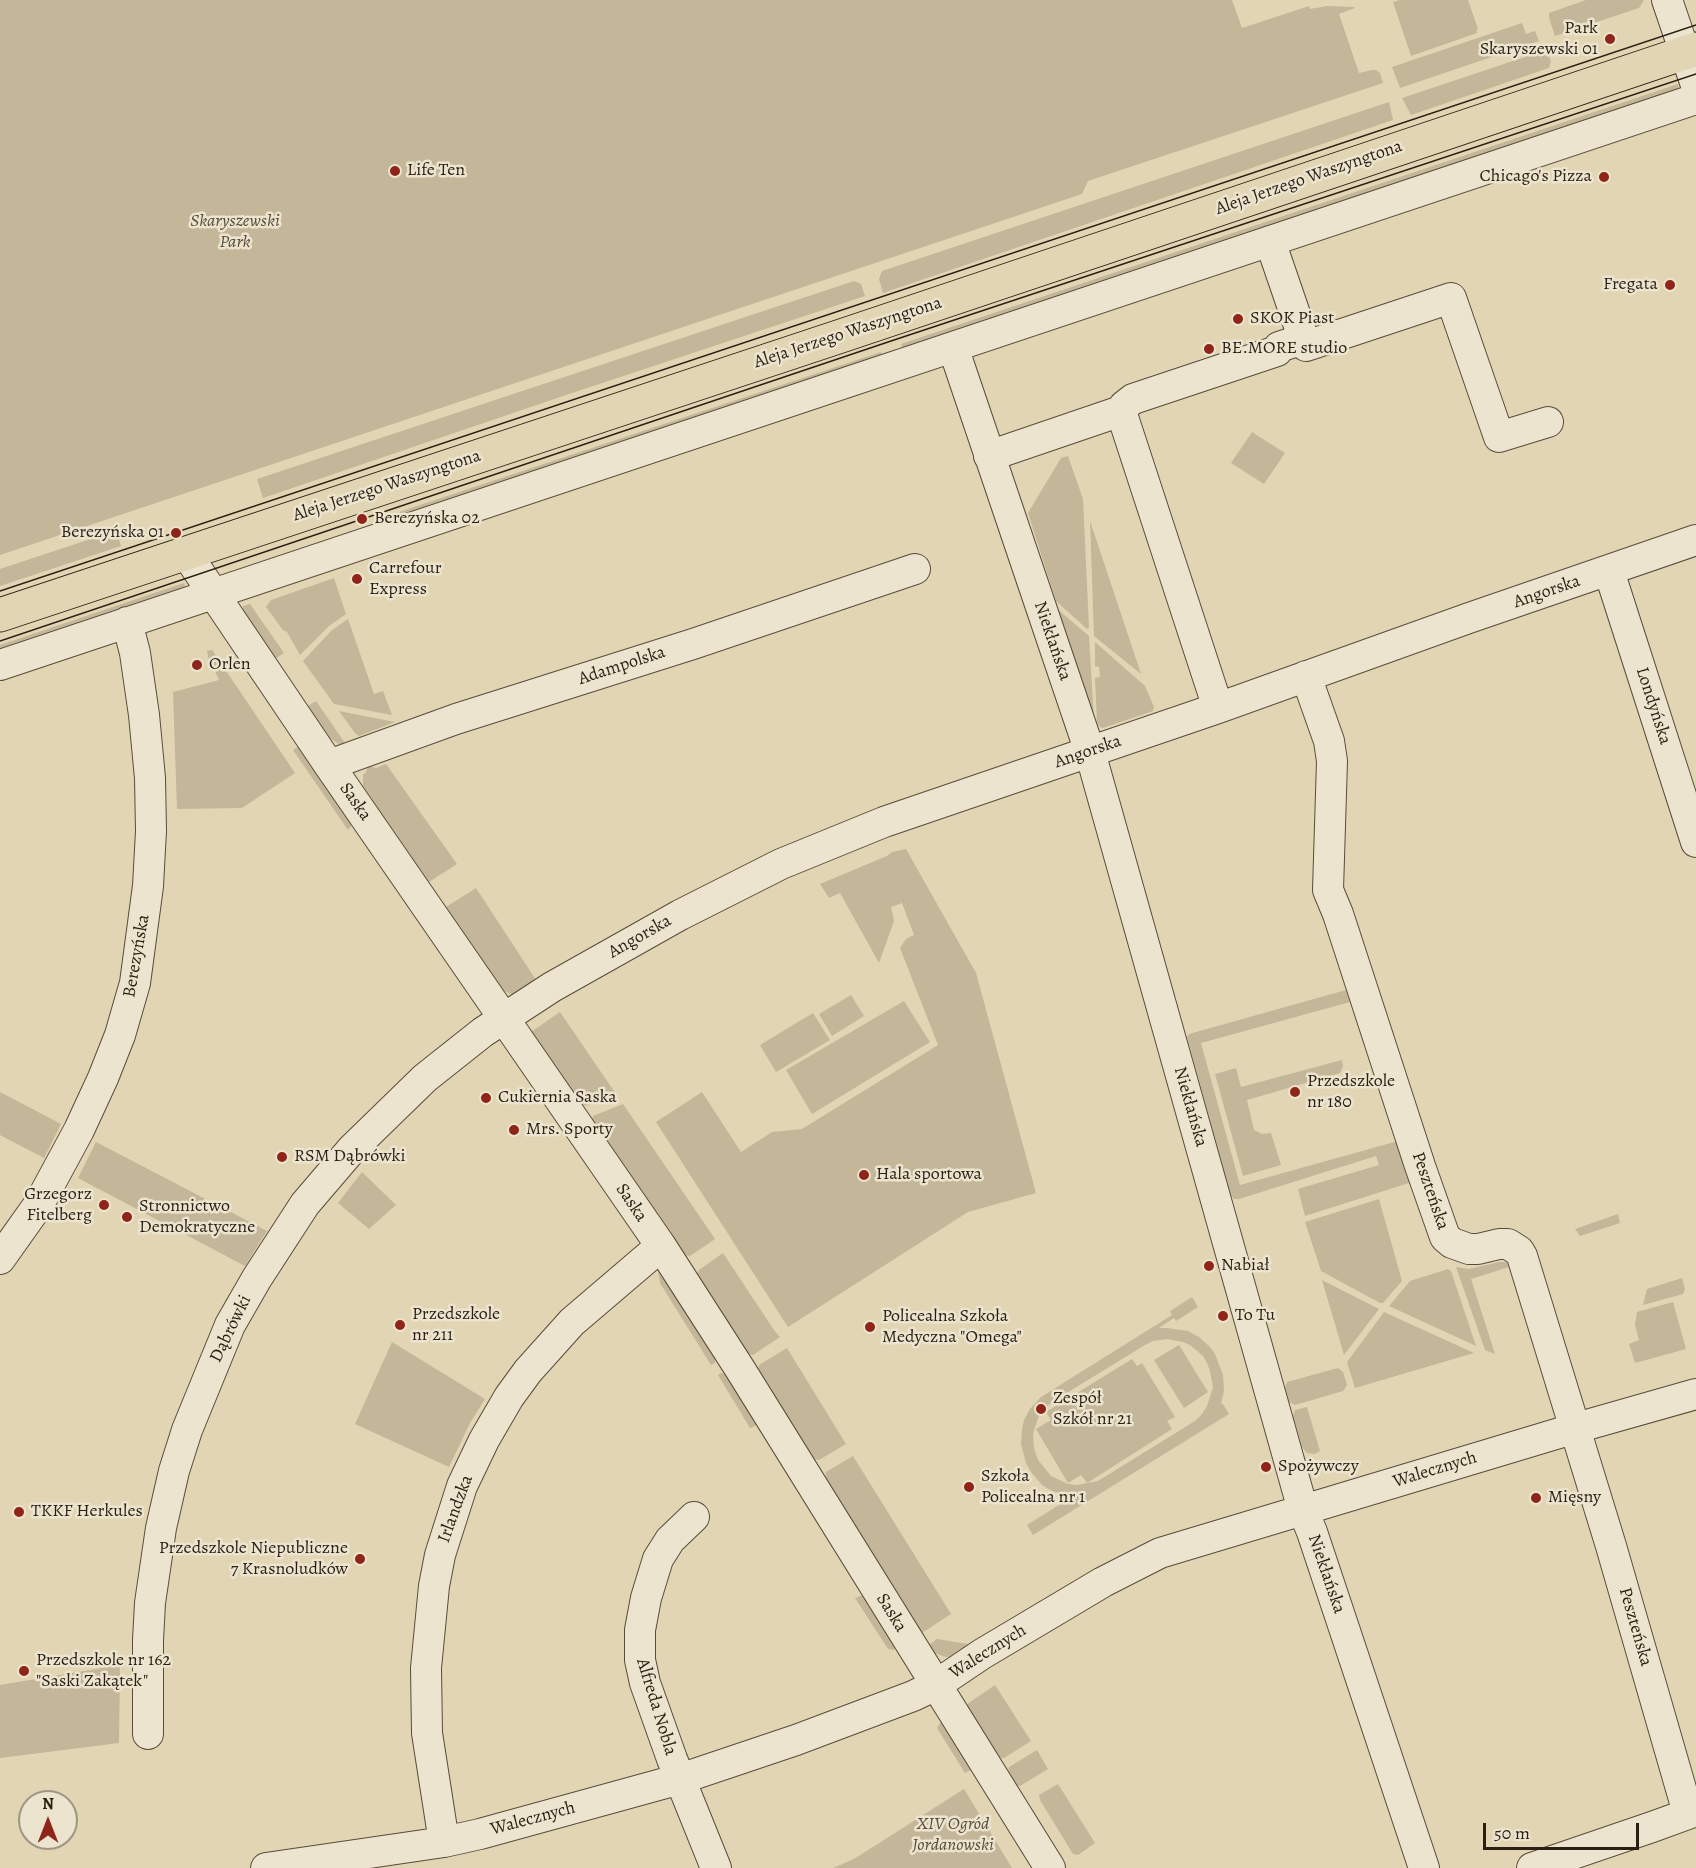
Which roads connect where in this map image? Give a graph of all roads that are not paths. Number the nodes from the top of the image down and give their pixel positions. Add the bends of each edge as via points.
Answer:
1 (1667, 0) edge
2 (1690, 51) edge
3 (1696, 85) edge
4 (1696, 99) edge
5 (1270, 241) junction
6 (1303, 339) junction
7 (953, 347) junction
8 (1121, 411) junction
9 (1548, 422) dead end
10 (989, 456) junction
11 (1696, 540) edge
12 (186, 554) junction
13 (915, 569) dead end
14 (1609, 570) junction
15 (213, 594) junction
16 (0, 615) edge
17 (127, 622) junction
18 (0, 665) edge
19 (1306, 676) junction
20 (1218, 708) junction
21 (1090, 752) junction
22 (329, 765) junction
23 (1696, 842) edge
24 (504, 1017) junction
25 (661, 1246) junction
26 (0, 1259) edge
27 (1696, 1394) edge
28 (1576, 1428) junction
29 (1303, 1510) junction
30 (694, 1517) dead end
31 (936, 1685) junction
32 (148, 1734) dead end
33 (680, 1779) junction
34 (1692, 1812) edge
35 (444, 1842) junction
36 (400, 1858) edge
37 (266, 1868) edge
38 (716, 1868) edge
39 (1050, 1868) edge
40 (1424, 1868) edge
41 (1532, 1868) edge

1 - 2 street
2 - 3 street
2 - 12 main road, Aleja Jerzego Waszyngtona
4 - 5 street
5 - 6 street
5 - 7 street
6 - 8 street via 1133,399
6 - 9 street via 1306,346 1451,298 1499,437
7 - 10 street, Niekłańska
7 - 15 street
8 - 10 street
8 - 20 street
10 - 21 street, Niekłańska
11 - 14 street, Angorska
12 - 15 street, Saska
12 - 16 main road, Aleja Jerzego Waszyngtona
13 - 22 street, Adampolska via 456,719
14 - 19 street, Angorska
14 - 23 street, Londyńska
15 - 17 street
15 - 22 street, Saska
17 - 18 street
17 - 26 street, Berezyńska via 135,653 150,778 148,886 135,983 120,1035 79,1130 39,1204
19 - 20 street, Angorska
19 - 28 street, Peszteńska via 1332,761 1328,890 1445,1237 1460,1247 1478,1249 1508,1244 1519,1251
20 - 21 street, Angorska
21 - 24 street, Angorska via 884,822 781,864 680,915
21 - 29 street, Niekłańska
22 - 24 street, Saska
24 - 25 street, Saska
24 - 32 street, Dąbrówki via 425,1078 352,1149 305,1204 230,1325 187,1430 171,1479 157,1544 148,1631
25 - 31 street, Saska
25 - 35 street, Irlandzka via 572,1322 528,1371 484,1440 462,1486 438,1565 426,1668 427,1733
27 - 28 street, Walecznych
28 - 29 street, Walecznych
28 - 34 street, Peszteńska
29 - 31 street, Walecznych via 1160,1553 1103,1582
29 - 40 street, Niekłańska
30 - 33 street, Alfreda Nobla via 658,1558 646,1598 639,1645 645,1683
31 - 33 street, Walecznych via 796,1740
31 - 39 street, Saska
33 - 35 street, Walecznych
33 - 38 street, Alfreda Nobla
34 - 41 street
35 - 36 street, Walecznych
36 - 37 street, Walecznych

